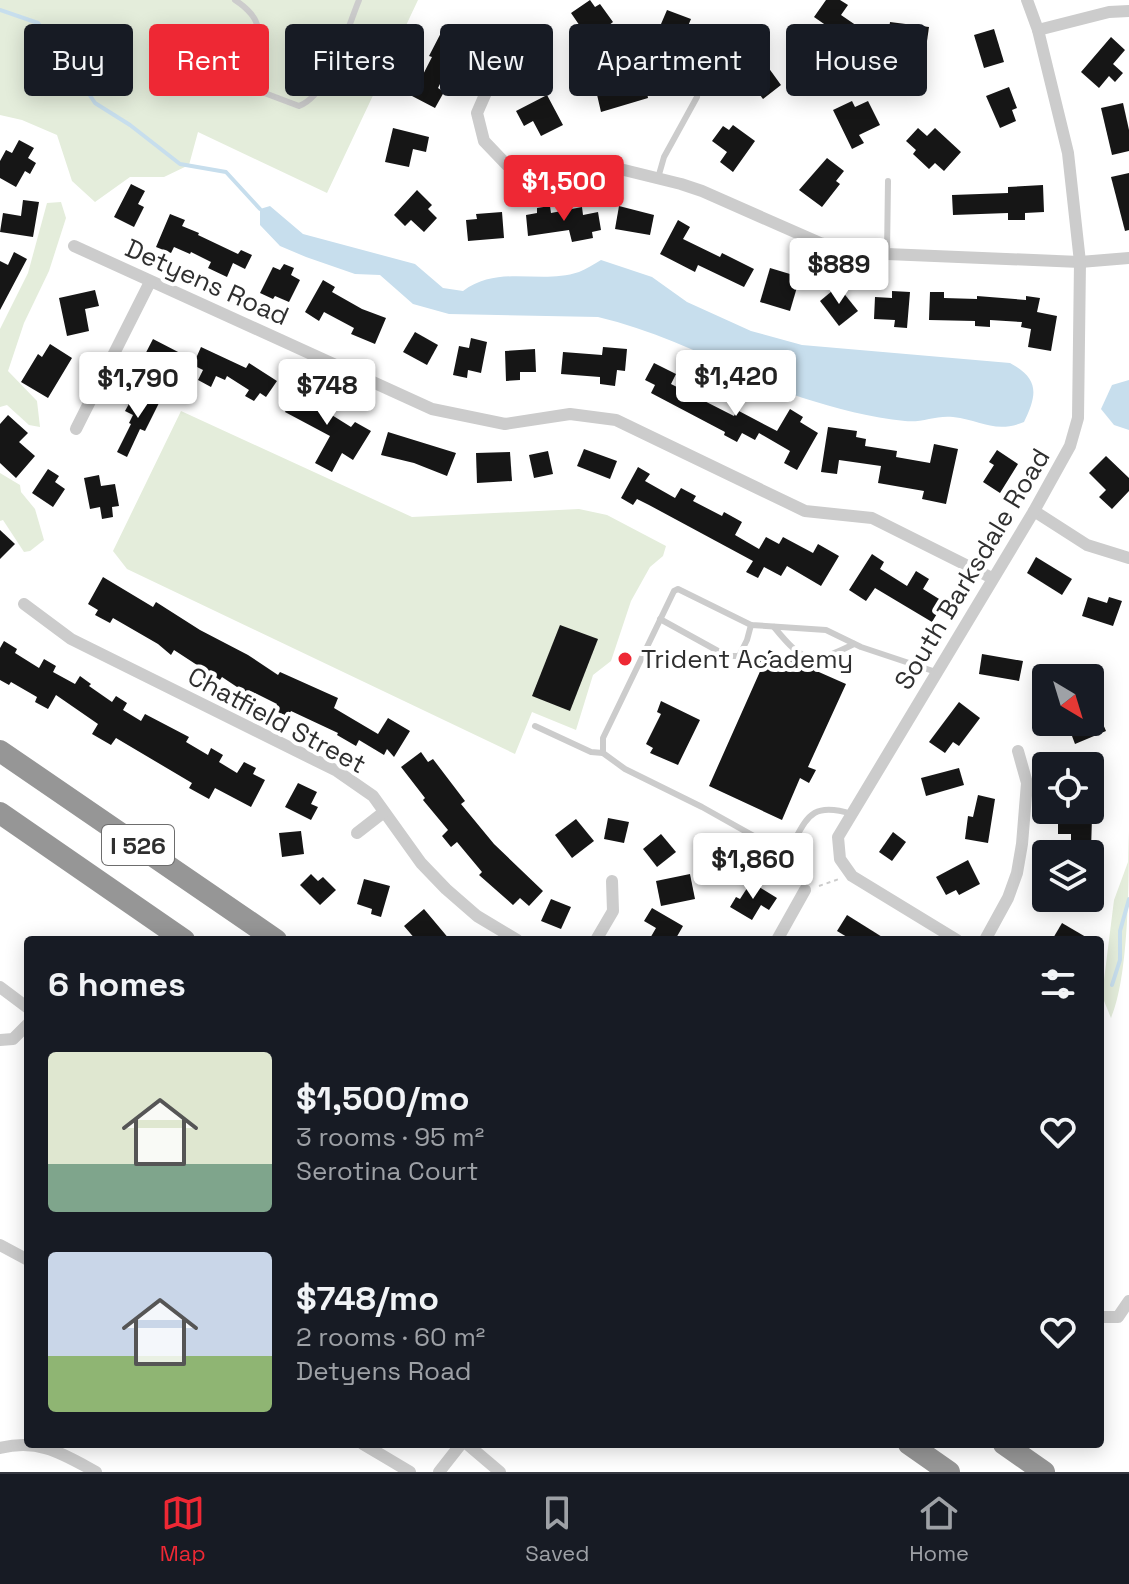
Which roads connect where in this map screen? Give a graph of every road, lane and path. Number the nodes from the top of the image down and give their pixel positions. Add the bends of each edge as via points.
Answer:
1 (235, 0) edge
2 (359, 0) edge
3 (1027, 0) edge
4 (1129, 11) edge
5 (1038, 30) junction
6 (484, 96) edge
7 (697, 97) dead end
8 (658, 178) junction
9 (888, 181) dead end
10 (74, 246) dead end
11 (887, 254) junction
12 (1129, 258) edge
13 (1080, 262) junction
14 (150, 282) junction
15 (76, 429) dead end
16 (1034, 511) junction
17 (1129, 558) edge
18 (992, 578) junction
19 (24, 604) dead end
20 (660, 619) junction
21 (751, 625) junction
22 (774, 627) junction
23 (854, 644) junction
24 (936, 672) junction
25 (535, 726) dead end
26 (0, 751) edge
27 (1018, 751) dead end
28 (603, 753) junction
29 (384, 812) junction
30 (0, 813) edge
31 (852, 814) junction
32 (357, 833) dead end
33 (786, 855) junction
34 (852, 876) junction
35 (612, 881) dead end
36 (805, 890) junction
37 (178, 936) edge
38 (270, 936) edge
39 (510, 936) edge
40 (598, 936) edge
41 (779, 936) edge
42 (950, 936) edge
43 (987, 936) edge
44 (2, 994) edge
45 (24, 1006) edge
46 (24, 1028) edge
47 (0, 1040) edge
48 (0, 1245) edge
49 (24, 1258) edge
50 (1129, 1301) edge
51 (1104, 1317) edge
52 (24, 1444) edge
53 (0, 1448) edge
54 (49, 1448) edge
55 (370, 1448) edge
56 (458, 1448) edge
57 (472, 1448) edge
58 (915, 1448) edge
59 (1010, 1448) edge
60 (96, 1472) edge
61 (410, 1472) edge
62 (439, 1472) edge
63 (500, 1472) edge
64 (949, 1472) edge
65 (1044, 1472) edge

1 - 2 lane via 259,25 246,69 248,84 299,106 323,87
3 - 5 street, South Barksdale Road
4 - 5 street
5 - 13 street, South Barksdale Road via 1068,153
6 - 8 street via 477,113 484,141 507,165 541,172 616,168
7 - 8 lane
8 - 11 street via 702,191 820,243
9 - 11 lane
10 - 14 street, Detyens Road
11 - 13 street
12 - 13 street
13 - 16 street, South Barksdale Road via 1078,418 1070,446
14 - 15 street
14 - 18 street, Detyens Road via 432,409 505,424 570,414 616,420 805,511 872,518
16 - 17 street via 1087,545
16 - 18 street, South Barksdale Road
18 - 24 street, South Barksdale Road
19 - 29 street, Chatfield Street via 71,639 337,771 373,796
20 - 21 lane via 678,589
20 - 21 lane via 727,656 739,656
20 - 28 lane via 603,738
21 - 22 lane
22 - 23 lane via 826,630
22 - 23 lane via 793,650 811,659 827,658
23 - 24 lane
24 - 31 street, South Barksdale Road
25 - 28 lane
26 - 38 highway, I 526
27 - 43 street via 1027,783 1022,844 1008,898
28 - 33 lane
29 - 32 street
29 - 39 street, Chatfield Street via 446,889
30 - 37 highway, I 526
31 - 33 lane via 820,809 808,818
31 - 34 street, South Barksdale Road via 838,837 840,859
33 - 36 lane via 800,868
34 - 36 path
34 - 42 street
35 - 40 street via 613,911
36 - 41 street
44 - 45 street
46 - 47 street via 13,1039
48 - 49 street
50 - 51 street via 1118,1317
52 - 53 street
54 - 60 street
55 - 61 street
56 - 62 street
57 - 63 street
58 - 64 highway
59 - 65 highway

